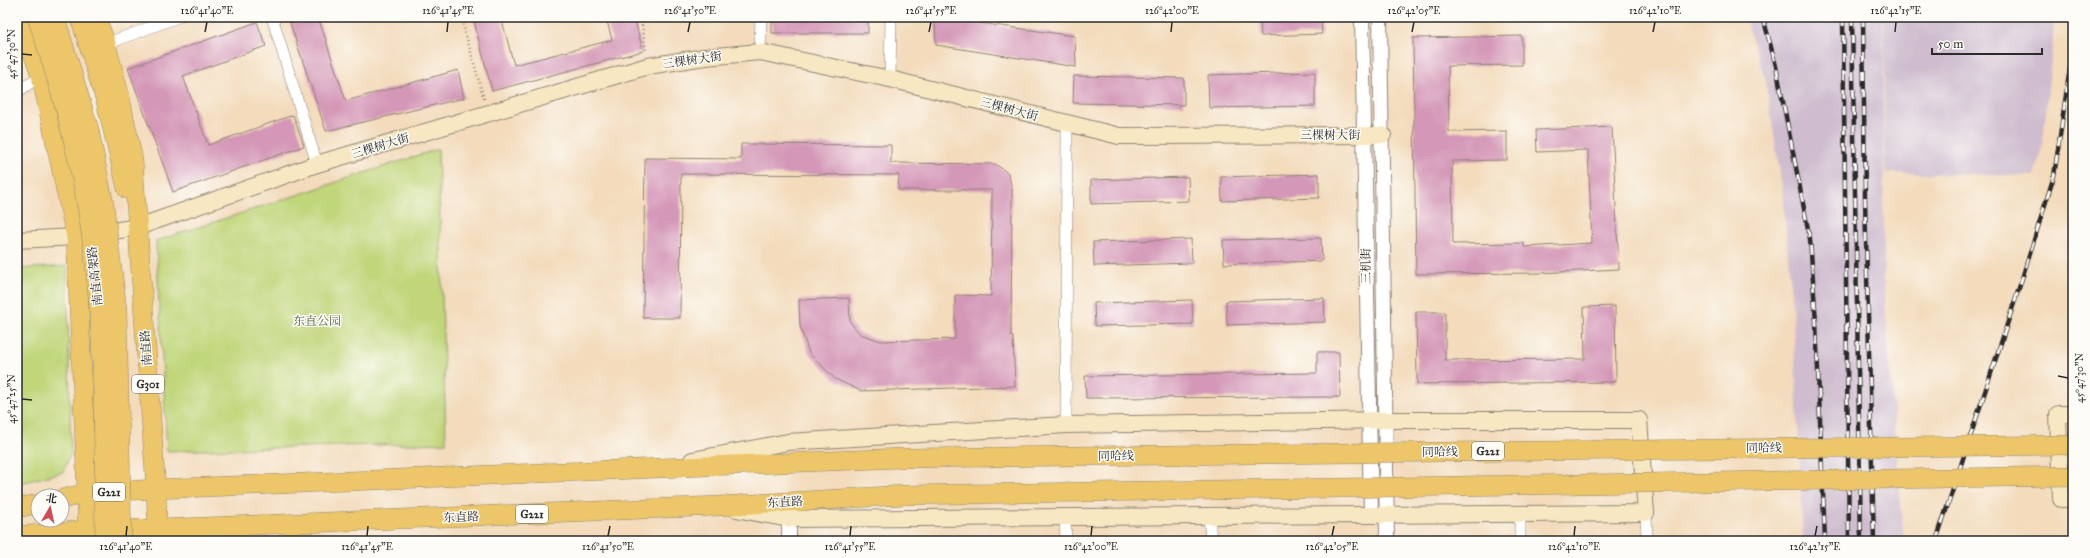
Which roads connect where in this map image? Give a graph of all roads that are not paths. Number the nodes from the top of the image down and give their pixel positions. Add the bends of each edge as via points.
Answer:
1 (20, 17) edge
2 (36, 17) edge
3 (55, 17) edge
4 (80, 17) edge
5 (96, 17) edge
6 (178, 17) edge
7 (272, 17) edge
8 (760, 17) edge
9 (891, 17) edge
10 (1362, 17) edge
11 (1380, 17) edge
12 (17, 40) edge
13 (106, 44) junction
14 (760, 52) junction
15 (37, 78) junction
16 (890, 79) junction
17 (17, 92) edge
18 (1067, 124) junction
19 (1364, 135) junction
20 (1383, 135) junction
21 (317, 164) junction
22 (138, 227) junction
23 (76, 237) junction
24 (17, 240) edge
25 (2073, 414) edge
26 (1387, 420) junction
27 (1368, 421) junction
28 (1066, 425) junction
29 (2073, 444) edge
30 (657, 467) junction
31 (2073, 476) edge
32 (156, 489) junction
33 (87, 493) junction
34 (70, 497) edge
35 (2073, 499) edge
36 (30, 506) edge
37 (719, 506) junction
38 (17, 508) edge
39 (1520, 513) junction
40 (1646, 513) junction
41 (1379, 514) junction
42 (1209, 516) junction
43 (1066, 518) junction
44 (788, 519) junction
45 (157, 535) edge
46 (17, 536) edge
47 (87, 536) edge
48 (105, 541) edge
49 (122, 541) edge
50 (789, 541) edge
51 (1066, 541) edge
52 (1211, 541) edge
53 (1388, 541) edge
54 (1520, 541) edge
55 (1647, 541) edge

1 - 15 highway
2 - 48 highway, 南直高架路, bridge via 52,60 72,133 87,208 98,305
3 - 49 highway, 南直高架路, bridge via 89,129 104,212 117,309
4 - 22 highway via 106,102
5 - 13 highway
6 - 13 street
7 - 21 street
8 - 14 street
9 - 16 street
10 - 19 street, 三机街
11 - 20 street, 三机街
12 - 15 highway
13 - 22 highway, G301 via 133,160
14 - 16 main road, 三棵树大街
14 - 21 main road, 三棵树大街 via 705,56 648,66
15 - 17 street
15 - 23 highway
16 - 18 main road, 三棵树大街
18 - 19 main road, 三棵树大街 via 1120,136
18 - 28 street
19 - 20 main road, 三棵树大街
19 - 27 street, 三机街
20 - 26 street, 三机街
21 - 22 main road, 三棵树大街
22 - 23 main road, 三棵树大街
22 - 32 highway, 南直路 / G301
23 - 24 main road, 三棵树大街
23 - 33 highway
25 - 35 main road via 2058,414 2061,499
26 - 27 main road
26 - 40 main road via 1639,420
26 - 41 street, 三机街
27 - 28 main road
27 - 41 street, 三机街
28 - 30 main road via 788,442
29 - 30 highway, 同哈线 / G221, bridge via 903,458
30 - 32 highway, G221
31 - 37 highway, 东直路 / G221, bridge via 906,495
32 - 33 highway, G221
32 - 45 highway, 南直路 / G301
33 - 34 highway, G221
33 - 47 highway
36 - 38 highway
37 - 44 main road
37 - 45 highway, 东直路 / G221
39 - 40 main road
39 - 41 main road
39 - 54 street
40 - 55 street
41 - 42 main road
41 - 53 street
42 - 43 main road
42 - 52 street
43 - 44 main road
43 - 51 street
44 - 50 street
45 - 47 highway, 东直路 / G221
46 - 47 highway, 东直路 / G221

